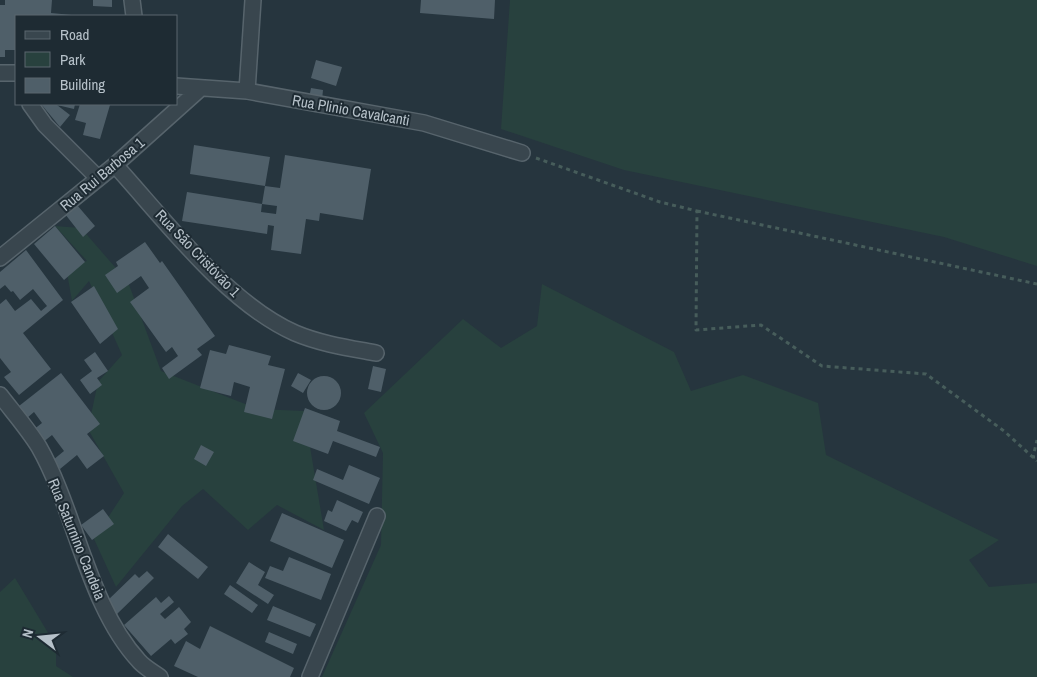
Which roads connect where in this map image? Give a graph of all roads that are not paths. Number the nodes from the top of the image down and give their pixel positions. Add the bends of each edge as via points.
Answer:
1 (132, 0) edge
2 (252, 0) edge
3 (134, 15) edge
4 (178, 86) edge
5 (201, 88) junction
6 (247, 91) junction
7 (31, 105) edge
8 (522, 153) road end
9 (115, 165) junction
10 (98, 178) junction
11 (0, 258) edge
12 (376, 353) dead end
13 (0, 395) edge
14 (377, 516) dead end
15 (160, 677) edge
16 (310, 677) edge

1 - 3 street
2 - 6 street
4 - 5 street, Rua Plinio Cavalcanti
5 - 6 street, Rua Plinio Cavalcanti
5 - 9 street, Rua Rui Barbosa 1
6 - 8 street, Rua Plinio Cavalcanti via 424,123
7 - 10 street via 45,125
9 - 10 street, Rua Rui Barbosa 1
9 - 12 street, Rua São Cristóvão 1 via 226,286 263,314 295,332 331,345
10 - 11 street, Rua Rui Barbosa 1
13 - 15 street, Rua Saturnino Candeia via 39,447 118,633 139,662
14 - 16 street

